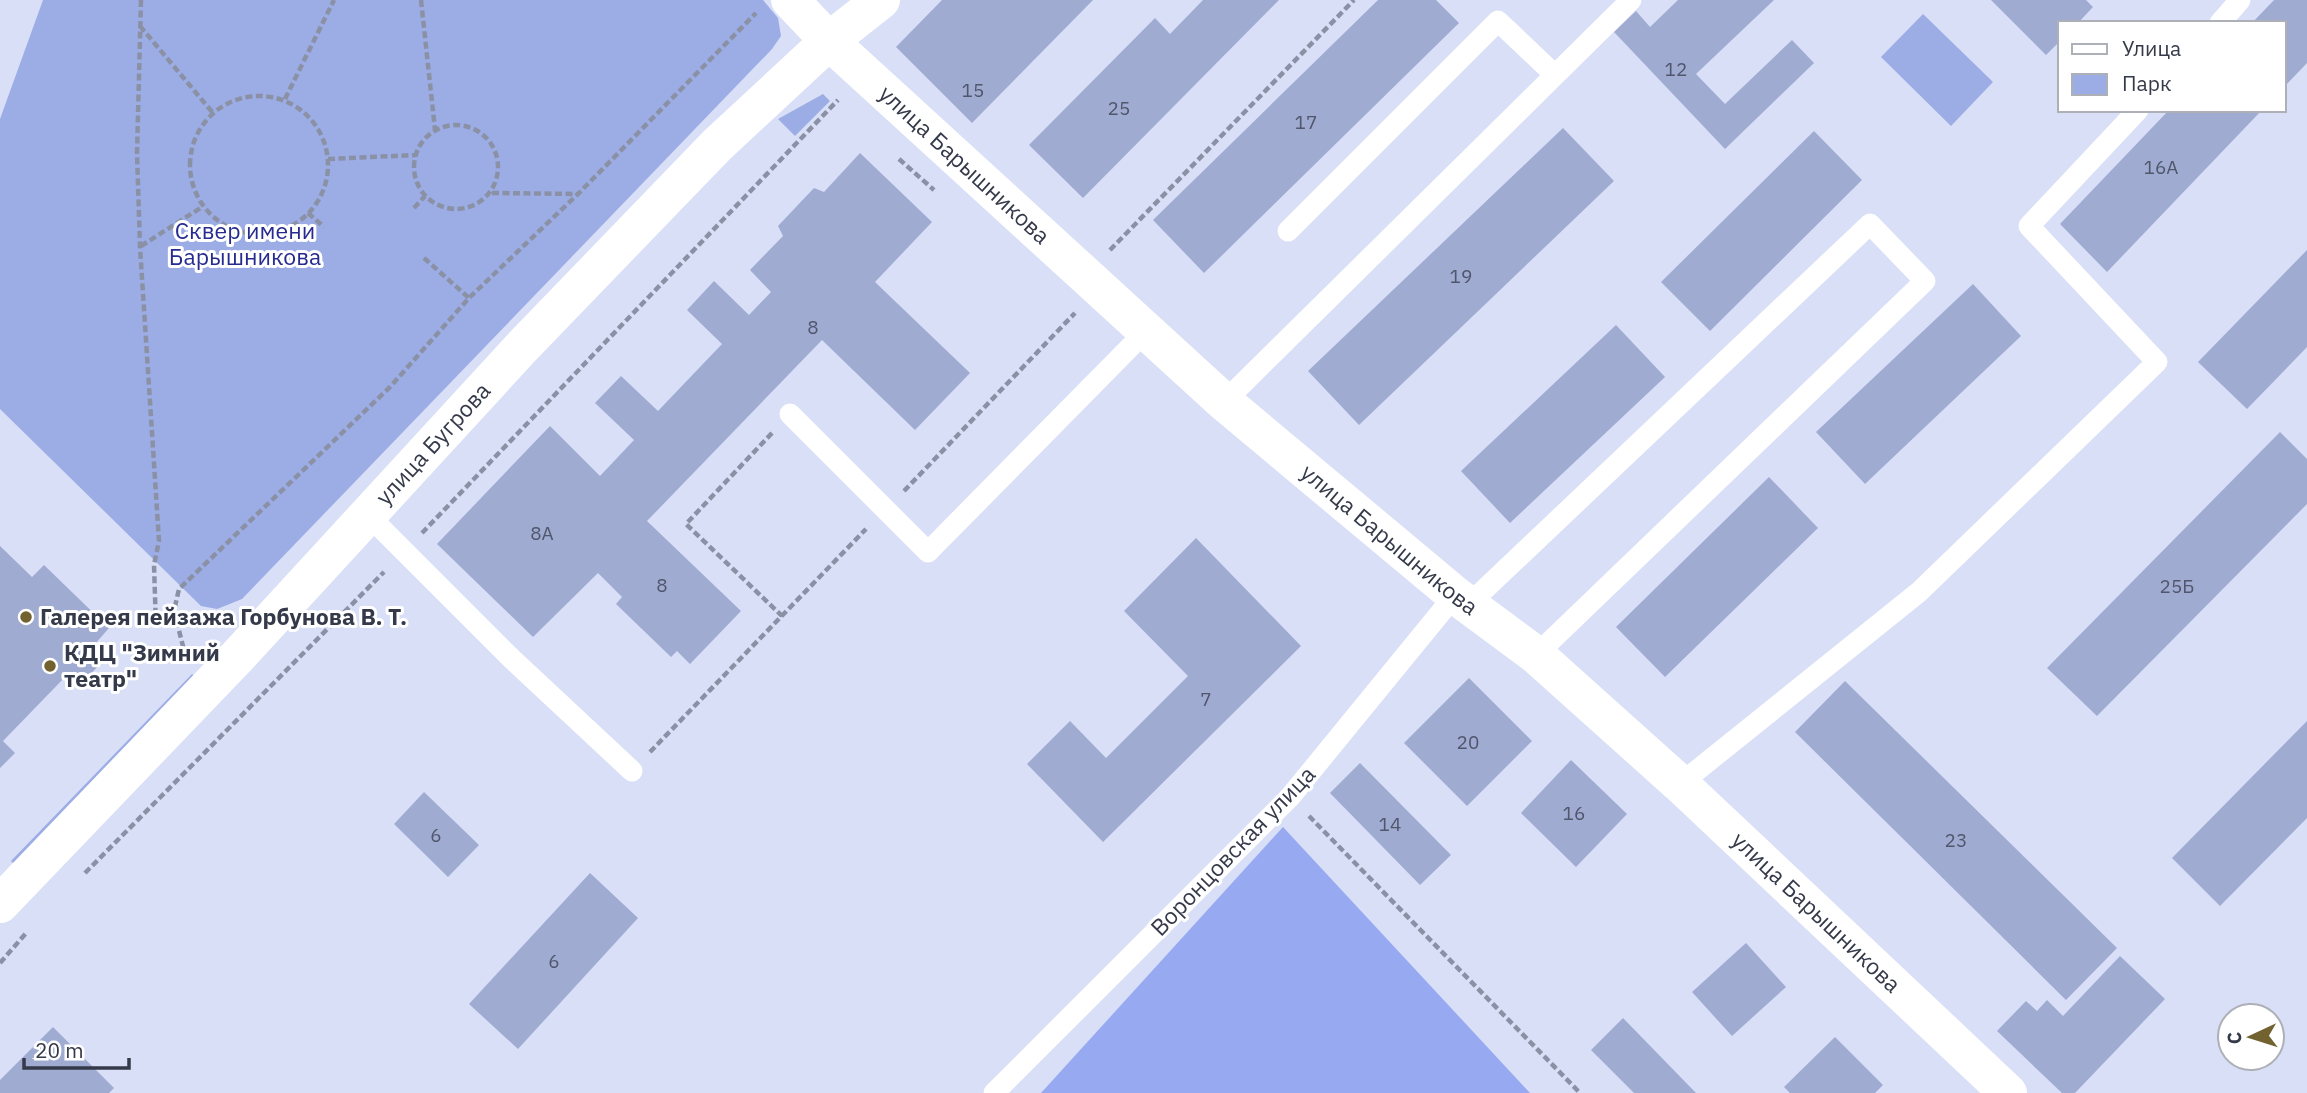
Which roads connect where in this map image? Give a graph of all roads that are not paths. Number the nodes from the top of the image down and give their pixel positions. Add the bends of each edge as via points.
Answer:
1 (881, 0) edge
2 (1631, 0) edge
3 (2240, 0) edge
4 (776, 4) edge
5 (2222, 21) edge
6 (829, 41) junction
7 (1555, 75) junction
8 (2136, 112) edge
9 (1288, 231) dead end
10 (1147, 330) junction
11 (1224, 402) junction
12 (790, 414) road end
13 (367, 514) junction
14 (1462, 600) junction
15 (1536, 654) junction
16 (632, 771) dead end
17 (1680, 784) junction
18 (0, 904) edge
19 (1991, 1088) edge
20 (995, 1093) edge

1 - 6 street, улица Бугрова
2 - 7 lane
3 - 5 lane
4 - 6 street, улица Барышникова
6 - 10 street, улица Барышникова
6 - 13 street, улица Бугрова via 708,155
7 - 9 lane via 1498,21
7 - 11 lane
8 - 17 lane via 2029,226 2157,362 1919,592
10 - 11 street, улица Барышникова
10 - 12 lane via 928,552
11 - 14 street, улица Барышникова
13 - 16 lane
13 - 18 street, улица Бугрова
14 - 15 street, улица Барышникова
14 - 15 lane, Воронцовская улица via 1870,224 1925,281
14 - 20 lane, Воронцовская улица via 1290,797
15 - 17 street, улица Барышникова
17 - 19 street, улица Барышникова

